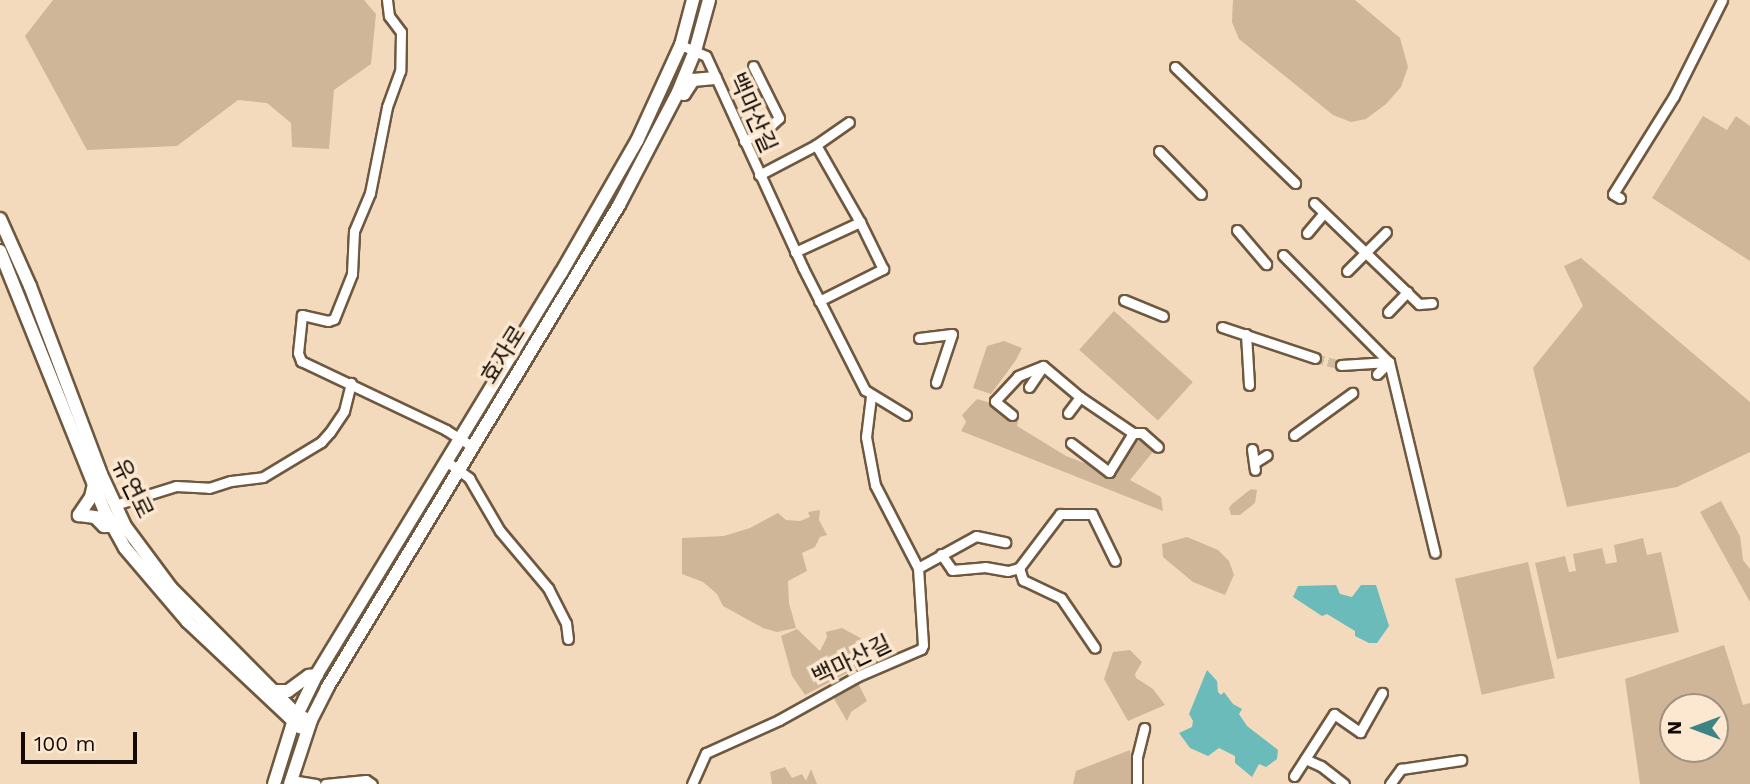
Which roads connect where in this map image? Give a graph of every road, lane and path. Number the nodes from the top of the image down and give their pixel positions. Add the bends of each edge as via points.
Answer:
1 (387, 0) edge
2 (693, 0) edge
3 (709, 0) edge
4 (1721, 0) edge
5 (681, 45) junction
6 (695, 51) junction
7 (753, 66) dead end
8 (1175, 66) dead end
9 (715, 78) junction
10 (678, 92) junction
11 (849, 122) dead end
12 (744, 141) junction
13 (816, 145) junction
14 (1159, 151) dead end
15 (759, 175) junction
16 (1296, 183) dead end
17 (1201, 194) dead end
18 (1616, 196) dead end
19 (1314, 203) dead end
20 (1324, 213) junction
21 (0, 219) edge
22 (860, 222) junction
23 (1237, 230) dead end
24 (1386, 232) dead end
25 (1307, 233) dead end
26 (0, 251) edge
27 (795, 252) junction
28 (1366, 252) junction
29 (1283, 255) dead end
30 (1266, 264) dead end
31 (1347, 271) dead end
32 (1407, 292) junction
33 (1124, 300) dead end
34 (819, 301) junction
35 (1432, 303) dead end
36 (1388, 312) dead end
37 (1163, 316) dead end
38 (1222, 327) dead end
39 (1246, 334) junction
40 (919, 338) dead end
41 (1315, 358) tunnel mouth
42 (1389, 362) junction
43 (1340, 365) tunnel mouth
44 (1043, 366) junction
45 (1377, 374) dead end
46 (936, 382) dead end
47 (351, 383) junction
48 (1249, 385) dead end
49 (1029, 387) dead end
50 (1352, 393) dead end
51 (871, 396) junction
52 (1080, 397) junction
53 (1068, 413) dead end
54 (906, 415) dead end
55 (1012, 415) dead end
56 (1133, 433) junction
57 (1294, 435) dead end
58 (460, 438) junction
59 (1071, 443) dead end
60 (472, 446) junction
61 (1158, 447) dead end
62 (1252, 449) dead end
63 (1267, 455) dead end
64 (88, 456) junction
65 (446, 461) junction
66 (459, 468) junction
67 (94, 484) junction
68 (115, 505) junction
69 (112, 526) junction
70 (1005, 542) dead end
71 (1435, 553) dead end
72 (941, 554) junction
73 (1115, 561) dead end
74 (918, 568) junction
75 (1019, 568) junction
76 (200, 626) junction
77 (568, 639) dead end
78 (1095, 648) dead end
79 (317, 674) junction
80 (275, 691) junction
81 (1382, 693) dead end
82 (302, 723) junction
83 (1144, 728) dead end
84 (1304, 759) junction
85 (1461, 760) dead end
86 (1294, 776) dead end
87 (288, 783) edge
88 (274, 784) edge
89 (316, 784) edge
90 (325, 784) edge
91 (372, 784) edge
92 (681, 784) edge
93 (690, 784) edge
94 (1137, 784) edge
95 (1344, 784) edge
96 (1390, 784) edge

1 - 47 street via 389,16 401,32 400,71 387,107 370,193 354,231 352,274 334,319 302,315 299,330 301,361
2 - 5 main road, 효자로
3 - 6 main road, 효자로
4 - 18 street via 1674,96
5 - 6 street, 백마산길
5 - 58 main road, 효자로 via 630,152
6 - 9 street, 백마산길 via 706,56
6 - 10 main road, 효자로
7 - 12 street via 779,118
8 - 16 street
9 - 10 main road via 698,78 684,94
9 - 12 street, 백마산길
10 - 60 main road, 효자로 via 619,205
11 - 13 street
12 - 15 street, 백마산길
13 - 15 street
13 - 22 street
14 - 17 street
15 - 27 street, 백마산길
19 - 20 street
20 - 25 street
20 - 28 street
21 - 64 main road, 유연로 via 30,286
22 - 27 street
22 - 34 street via 883,269
23 - 30 street
24 - 28 street
26 - 64 main road, 유연로
27 - 34 street, 백마산길
28 - 31 street
28 - 32 street
29 - 42 street
32 - 35 street via 1419,304
32 - 36 street
33 - 37 street
34 - 51 street, 백마산길
38 - 39 street
39 - 41 street
39 - 48 street
40 - 46 street via 952,334
42 - 43 street
42 - 45 street
42 - 71 street
44 - 49 street
44 - 52 street
44 - 55 street via 1011,382 995,401
47 - 58 street
47 - 68 street via 344,411 321,442 263,477 209,488 176,486
50 - 57 street
51 - 54 street, 백마산길
51 - 74 street, 백마산길 via 866,438 875,485
52 - 53 street
52 - 56 street
56 - 59 street via 1110,472
56 - 61 street via 1142,433
58 - 60 street
58 - 65 main road, 효자로
60 - 66 main road, 효자로
62 - 63 street via 1254,466
64 - 67 main road, 유연로
64 - 68 main road, 유연로
65 - 66 street
65 - 79 main road, 효자로
66 - 77 street via 500,531 548,588 566,623
66 - 82 main road, 효자로
67 - 69 main road, 유연로
67 - 69 main road via 79,515
68 - 76 main road, 유연로 via 149,561
69 - 76 main road, 유연로 via 152,584
70 - 72 street via 976,536
72 - 74 street
72 - 75 street via 952,570
73 - 75 street via 1092,514 1060,514
74 - 93 street, 백마산길 via 921,649 706,753
75 - 78 street via 1023,580 1061,598
76 - 80 main road, 유연로
76 - 82 main road, 유연로
79 - 80 main road via 288,691
79 - 82 main road, 효자로
80 - 82 main road, 유연로
81 - 84 street via 1360,732 1334,714
82 - 87 main road
82 - 88 main road
83 - 94 street
84 - 86 street
84 - 95 street
85 - 96 street via 1401,769
87 - 89 street
90 - 91 street via 366,780
92 - 93 street, 백마산길

